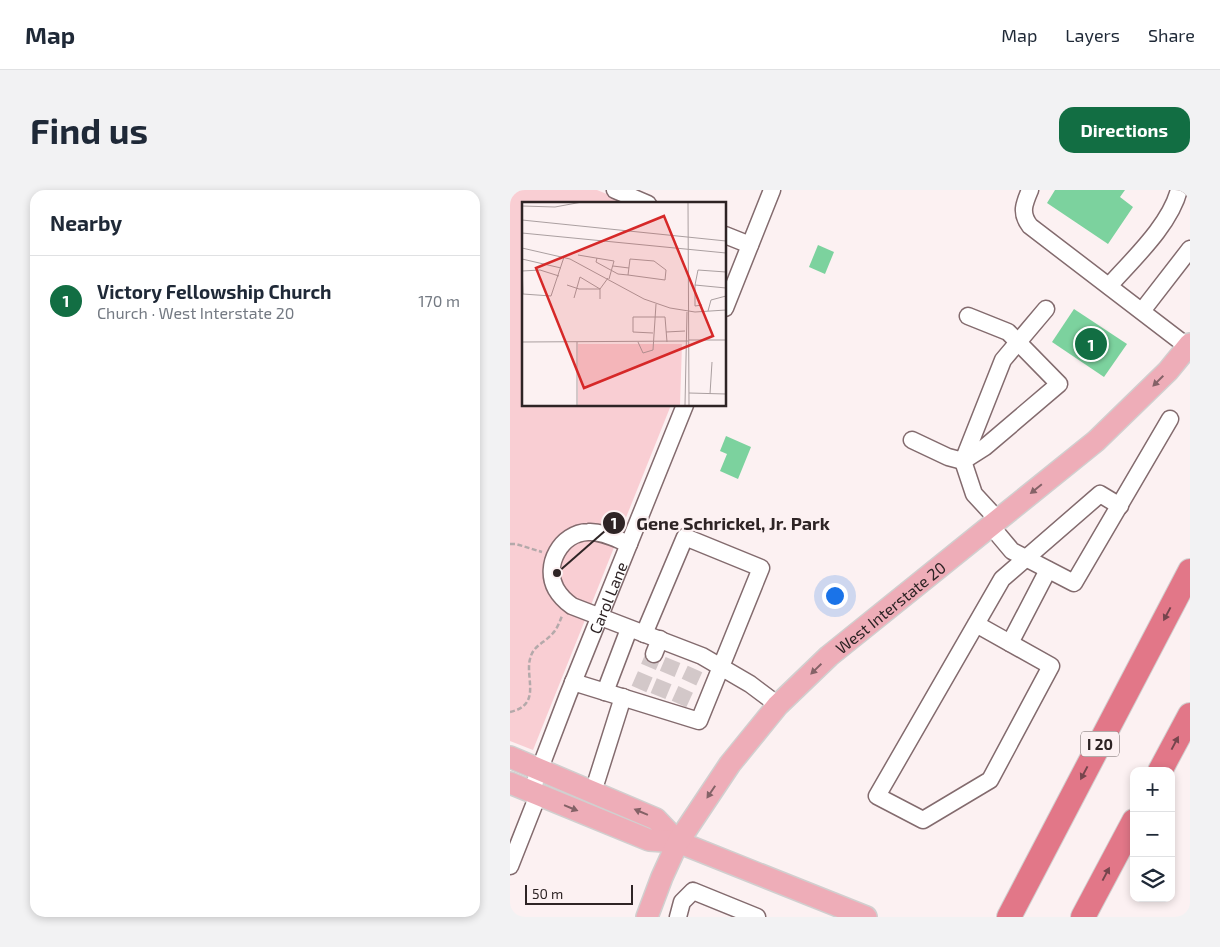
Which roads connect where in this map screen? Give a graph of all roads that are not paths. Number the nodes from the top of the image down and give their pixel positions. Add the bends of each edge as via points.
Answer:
1 (615, 190) edge
2 (772, 190) edge
3 (1030, 190) edge
4 (1179, 190) edge
5 (643, 202) edge
6 (726, 235) edge
7 (750, 245) junction
8 (1190, 249) edge
9 (1109, 286) junction
10 (726, 305) edge
11 (1046, 309) dead end
12 (1142, 311) junction
13 (968, 316) dead end
14 (1017, 344) junction
15 (1189, 345) edge
16 (686, 406) edge
17 (1170, 419) dead end
18 (912, 440) dead end
19 (963, 460) junction
20 (1120, 506) junction
21 (994, 523) junction
22 (629, 544) junction
23 (1025, 558) junction
24 (1048, 570) junction
25 (1190, 571) edge
26 (600, 617) junction
27 (976, 624) junction
28 (636, 631) junction
29 (1010, 643) junction
30 (722, 667) junction
31 (573, 682) junction
32 (605, 692) junction
33 (632, 696) junction
34 (778, 705) junction
35 (1190, 715) edge
36 (510, 757) edge
37 (1162, 767) edge
38 (540, 769) junction
39 (510, 783) edge
40 (592, 792) junction
41 (535, 793) junction
42 (1130, 829) edge
43 (678, 842) junction
44 (510, 866) edge
45 (647, 917) edge
46 (678, 917) edge
47 (757, 917) edge
48 (866, 917) edge
49 (1009, 917) edge
50 (1083, 917) edge

1 - 5 street
2 - 7 street
3 - 9 street via 1023,208 1030,226
4 - 9 street via 1175,207
6 - 7 street
7 - 10 street
8 - 12 street
9 - 12 street
11 - 14 street
12 - 15 street
13 - 14 street via 1008,332
14 - 19 street via 1003,360
14 - 19 street via 1059,384 985,447
15 -> 21 main road, West Interstate 20 via 1168,372 1126,414
16 - 22 street, Carol Lane
17 - 20 street
18 - 19 street via 948,457
19 - 21 street via 974,494
20 - 23 street via 1100,494
20 - 24 street via 1074,583
21 - 23 street via 1012,551
21 -> 34 main road, West Interstate 20 via 829,656
22 - 26 street, Carol Lane
22 - 26 street via 600,533 587,532 565,542 555,556 552,576 555,588 568,603
23 - 24 street
23 - 27 street via 1002,579
24 - 29 street
25 -> 49 highway, I 20
26 - 28 street
26 - 31 street, Carol Lane
27 - 29 street
27 - 29 street via 877,796 924,820 990,780 1050,666
28 - 30 street via 657,647
28 - 30 street via 685,537 761,568
28 - 32 street
30 - 33 street via 699,721 677,708
30 - 34 street
31 - 32 street
31 - 38 street, Carol Lane
32 - 33 street
33 - 40 street
34 -> 43 main road, West Interstate 20 via 730,764
37 -> 35 highway
36 - 38 main road
38 - 40 main road
38 - 41 street, Carol Lane
39 - 41 main road
43 -> 40 main road via 656,819
41 -> 43 main road via 649,840
41 - 44 street, Carol Lane
50 -> 42 highway
43 - 45 main road, West Interstate 20
43 - 48 main road
46 - 47 street via 682,902 693,891

